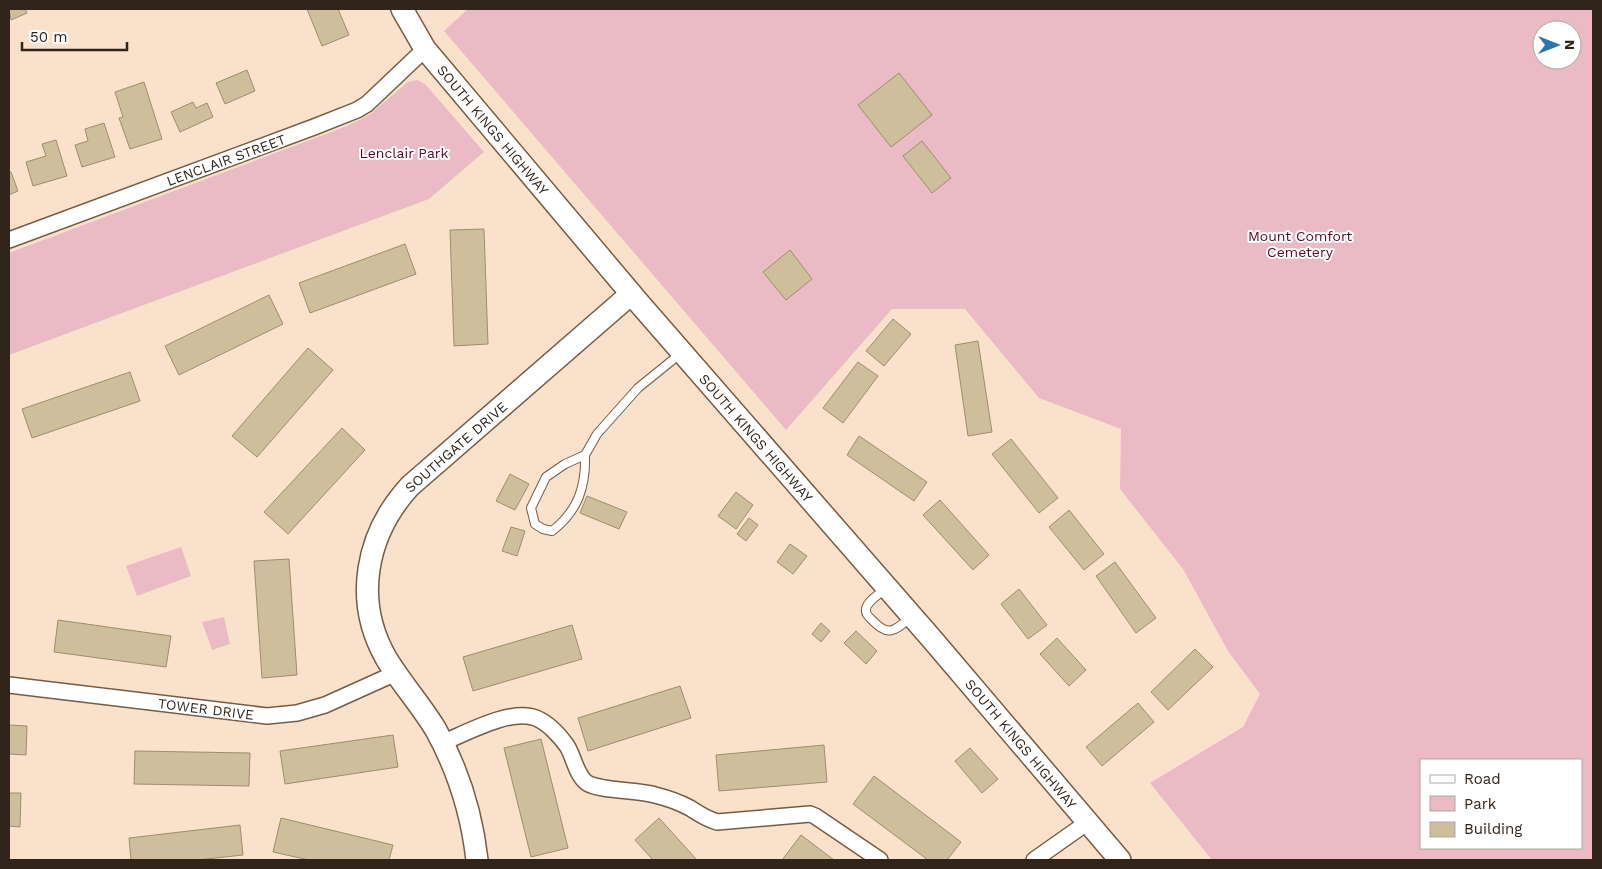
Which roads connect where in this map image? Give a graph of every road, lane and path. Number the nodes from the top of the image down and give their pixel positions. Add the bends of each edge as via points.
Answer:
1 (402, 9) edge
2 (425, 49) junction
3 (9, 240) edge
4 (631, 294) junction
5 (682, 353) junction
6 (585, 455) junction
7 (887, 588) junction
8 (912, 616) junction
9 (396, 673) junction
10 (9, 685) edge
11 (442, 742) junction
12 (1088, 822) junction
13 (477, 860) edge
14 (880, 860) edge
15 (1034, 860) edge
16 (1120, 860) edge

1 - 2 main road, SOUTH KINGS HIGHWAY
2 - 3 street, LENCLAIR STREET via 357,110
2 - 4 main road, SOUTH KINGS HIGHWAY
4 - 5 main road, SOUTH KINGS HIGHWAY
4 - 9 main road, SOUTHGATE DRIVE via 410,486 387,516 370,561 368,600 377,639
5 - 6 lane via 638,388 597,434
5 - 7 main road, SOUTH KINGS HIGHWAY
6 - 6 lane via 546,477 532,508 535,524 552,531 564,522 581,491 586,472
7 - 8 main road, SOUTH KINGS HIGHWAY
7 - 8 lane via 868,603 867,615 886,631 896,630
8 - 12 main road, SOUTH KINGS HIGHWAY
9 - 10 street, TOWER DRIVE via 325,705 297,713 267,716
9 - 11 main road, SOUTHGATE DRIVE
11 - 13 main road, SOUTHGATE DRIVE via 463,792
11 - 14 street via 496,721 522,716 535,718 552,729 563,742 582,778 591,785 665,798 717,822 810,814
12 - 15 street
12 - 16 main road, SOUTH KINGS HIGHWAY

